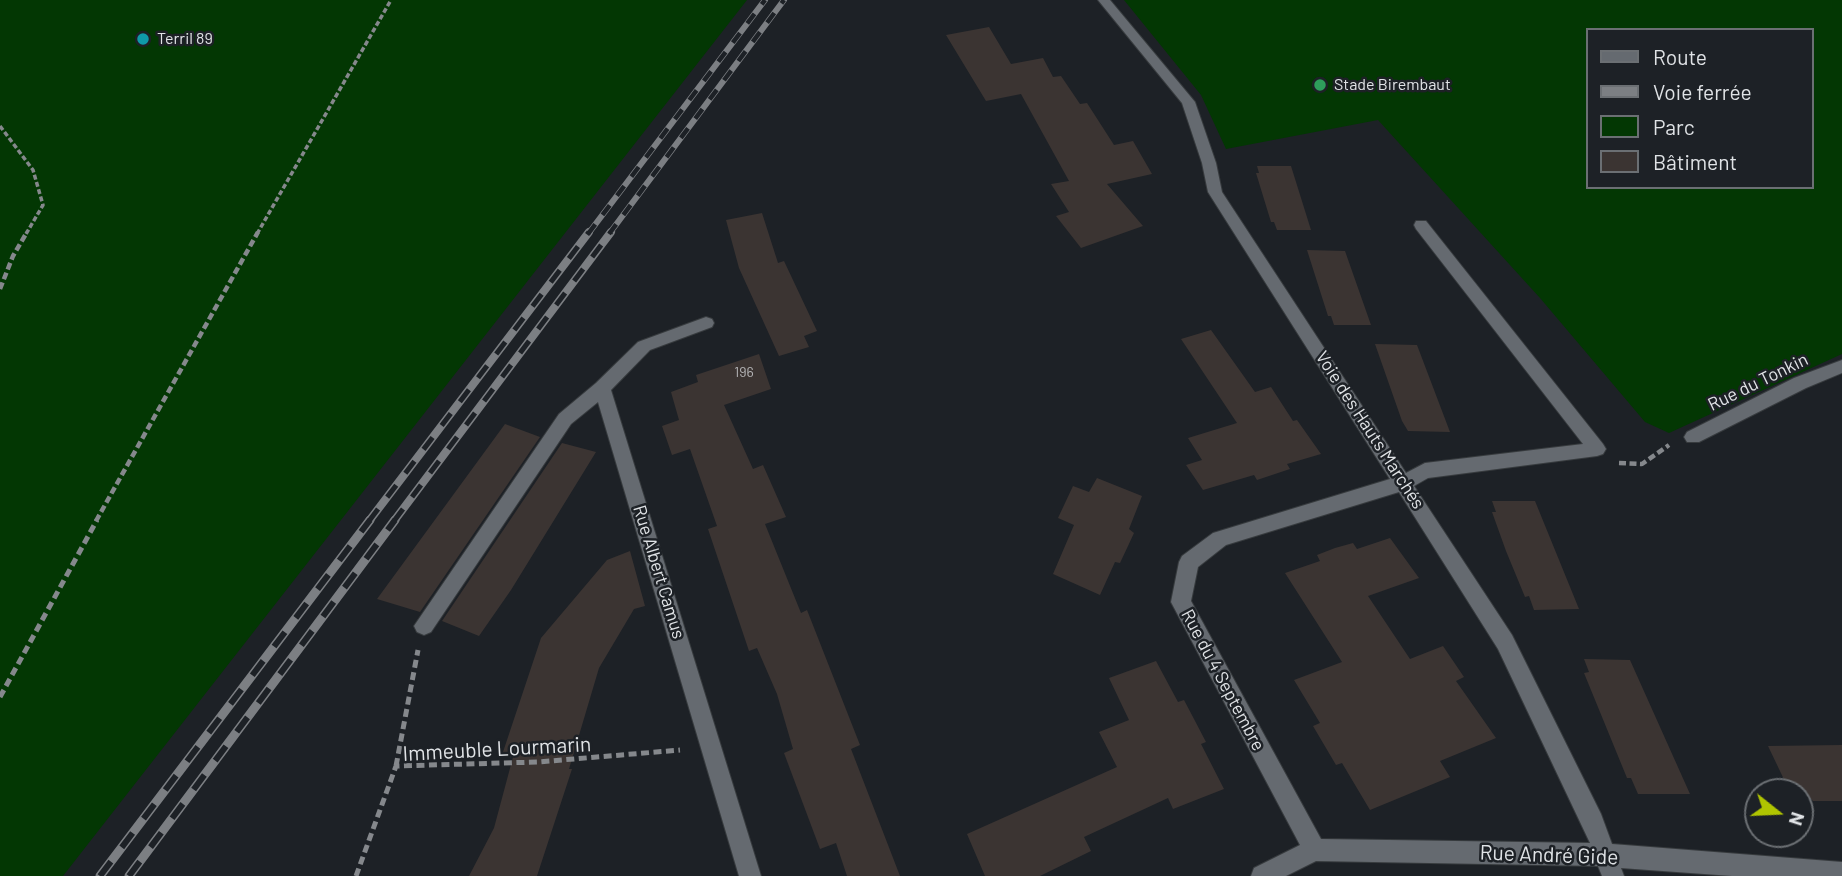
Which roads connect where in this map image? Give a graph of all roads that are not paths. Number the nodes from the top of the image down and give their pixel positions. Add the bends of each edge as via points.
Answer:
1 (1104, 0) edge
2 (1421, 225) dead end
3 (706, 323) dead end
4 (1842, 366) edge
5 (602, 388) junction
6 (1693, 437) road end
7 (1404, 483) junction
8 (424, 625) road end
9 (1315, 850) junction
10 (1609, 866) edge
11 (1842, 873) edge
12 (750, 876) edge
13 (1262, 876) edge

1 - 7 street, Voie des Hauts Marchés via 1188,102 1216,192
2 - 7 street, Rue du 4 Septembre via 1597,449 1425,471
3 - 5 street via 644,346
4 - 6 street, Rue du Tonkin
5 - 8 street via 565,419
5 - 12 street, Rue Albert Camus
7 - 9 street, Rue du 4 Septembre via 1220,539 1189,562 1181,602
7 - 10 street, Voie des Hauts Marchés via 1505,642 1593,822
9 - 10 street, Rue André Gide
9 - 13 street, Rue André Gide
10 - 11 street, Rue André Gide

